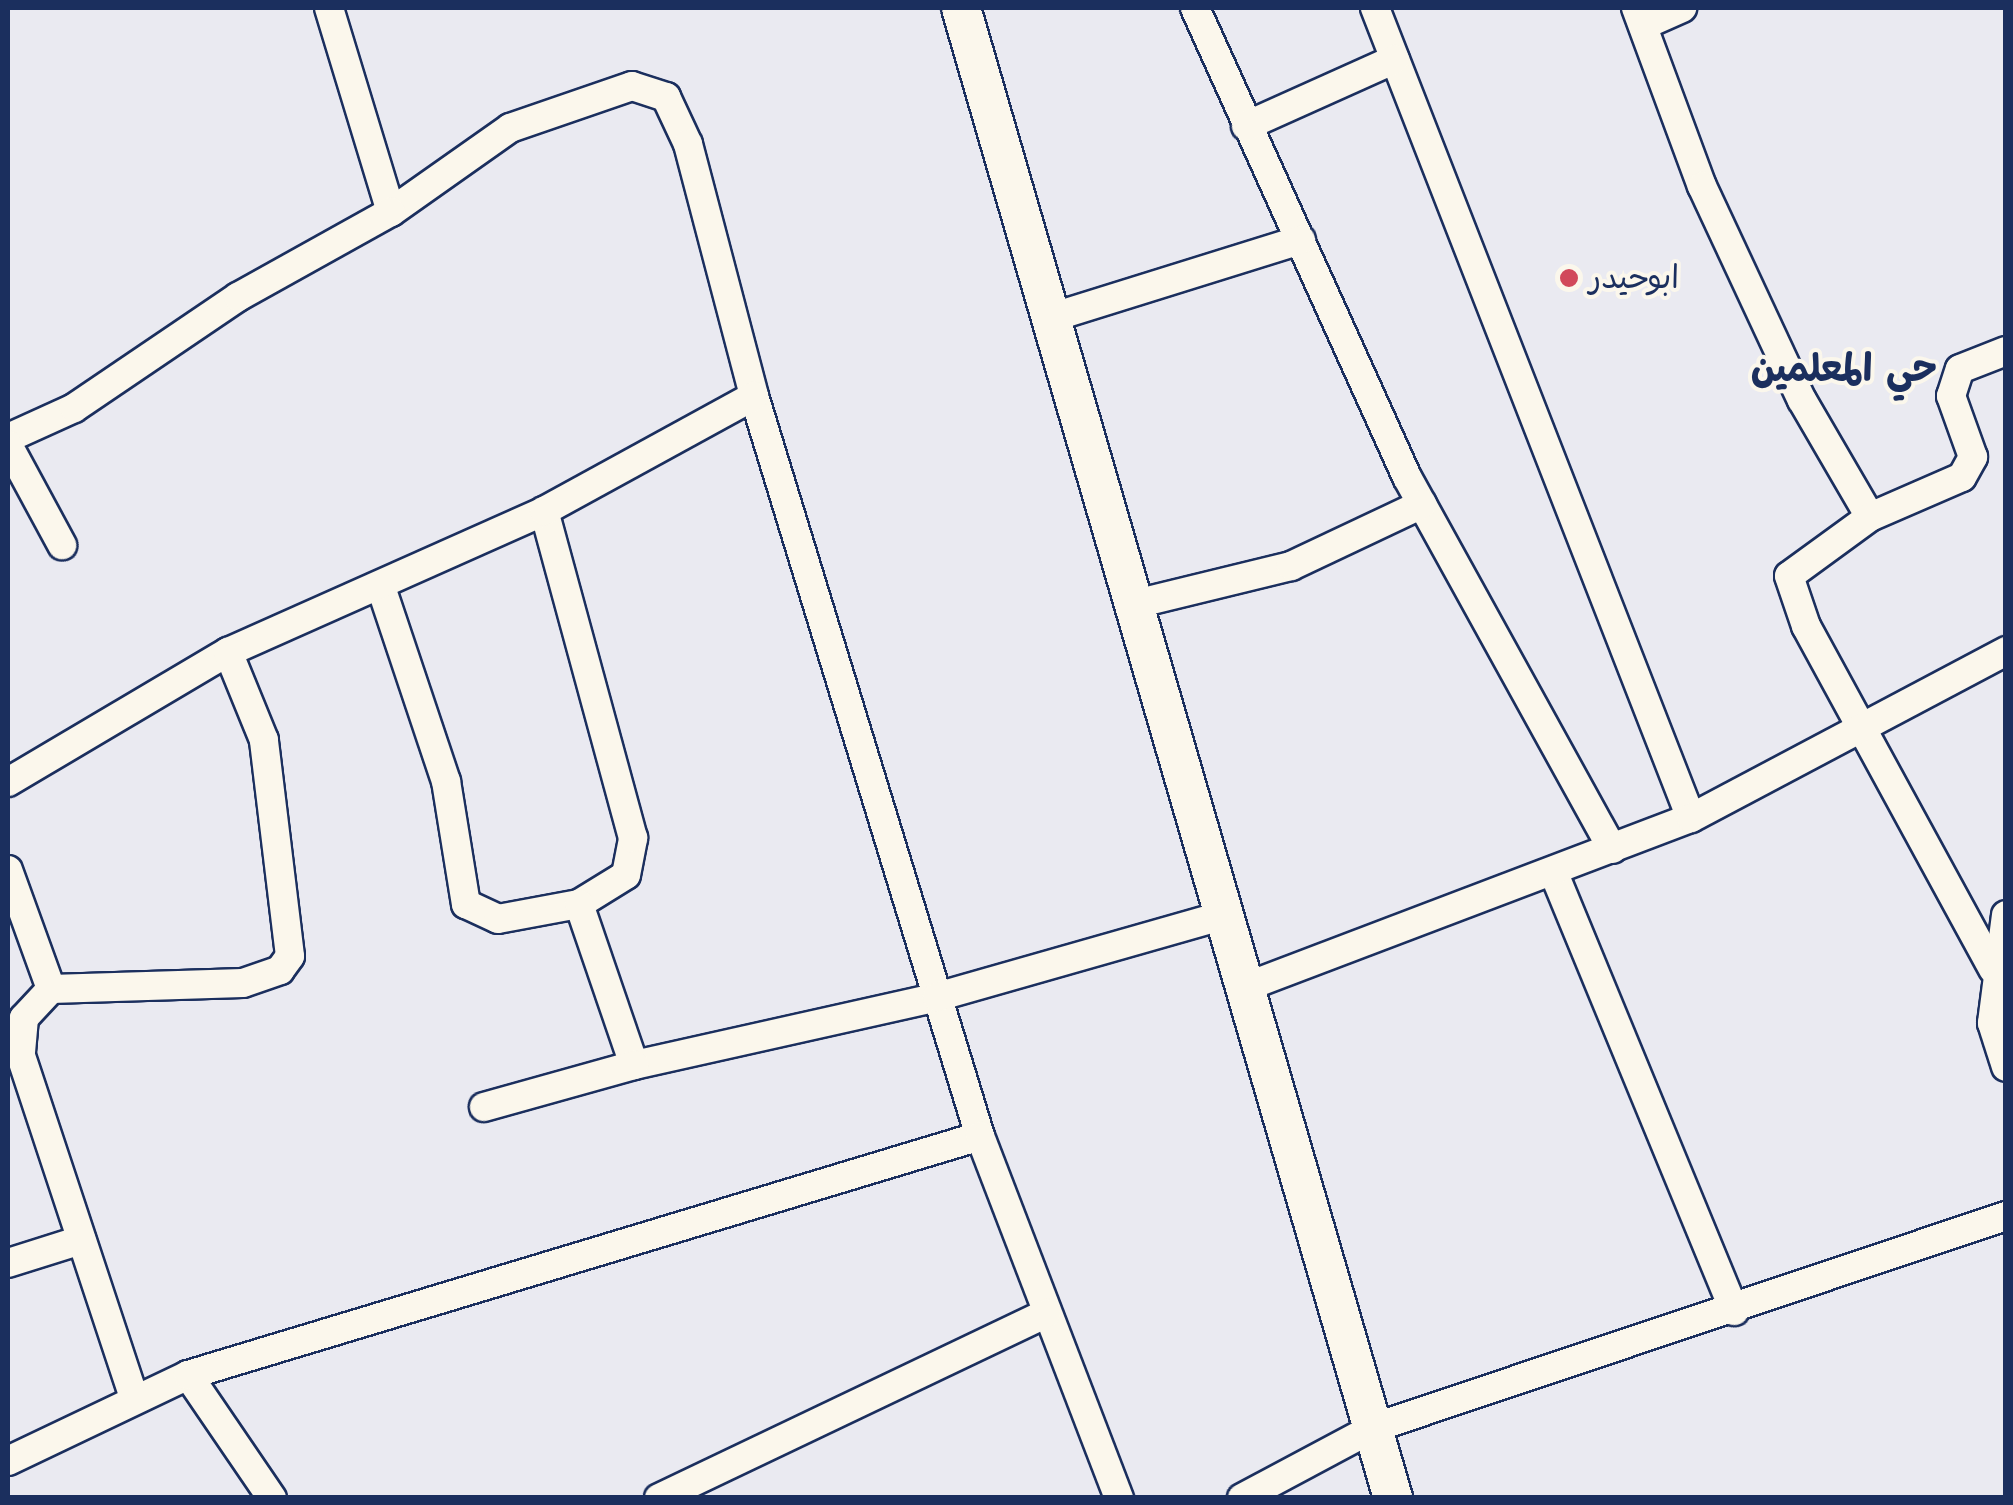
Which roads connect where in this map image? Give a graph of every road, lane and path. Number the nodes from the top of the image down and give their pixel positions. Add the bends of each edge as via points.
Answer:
1 (329, 8) edge
2 (960, 8) edge
3 (1195, 8) edge
4 (1374, 8) edge
5 (1682, 8) edge
6 (1640, 16) edge
7 (1395, 58) junction
8 (1246, 126) junction
9 (391, 212) junction
10 (1301, 240) junction
11 (1047, 319) junction
12 (2006, 351) edge
13 (754, 396) junction
14 (8, 442) edge
15 (1422, 504) junction
16 (544, 510) junction
17 (1870, 517) junction
18 (62, 545) dead end
19 (380, 587) junction
20 (1131, 606) junction
21 (2006, 651) edge
22 (228, 652) junction
23 (1866, 726) junction
24 (8, 782) edge
25 (1692, 818) junction
26 (1612, 848) junction
27 (8, 870) edge
28 (1554, 871) junction
29 (578, 904) junction
30 (2006, 915) edge
31 (1222, 916) junction
32 (1993, 969) junction
33 (1243, 988) junction
34 (51, 989) junction
35 (937, 997) junction
36 (634, 1065) junction
37 (2006, 1067) edge
38 (484, 1107) dead end
39 (980, 1136) junction
40 (2006, 1216) edge
41 (81, 1240) junction
42 (8, 1262) edge
43 (1734, 1311) junction
44 (1046, 1313) junction
45 (188, 1375) junction
46 (134, 1398) junction
47 (1373, 1428) junction
48 (8, 1461) edge
49 (272, 1498) edge
50 (658, 1498) edge
51 (1120, 1498) edge
52 (1242, 1498) edge
53 (1393, 1498) edge

1 - 9 street
2 - 11 street
3 - 8 street
4 - 7 street
5 - 6 street
6 - 17 street via 1702,186 1802,400
7 - 8 street
7 - 25 street
8 - 10 street
9 - 13 street via 510,128 632,86 666,97 688,144
9 - 14 street via 238,296 74,408
10 - 11 street
10 - 15 street
11 - 20 street
12 - 17 street via 1960,369 1951,396 1973,457 1962,477
13 - 16 street
13 - 35 street
14 - 18 street
15 - 20 street via 1292,566
15 - 26 street
16 - 19 street
16 - 29 street via 633,838 626,875
17 - 23 street via 1789,576 1806,626
19 - 22 street
19 - 29 street via 446,781 466,904 498,919
20 - 31 street
21 - 23 street
22 - 24 street
22 - 34 street via 264,740 290,956 280,970 242,984
23 - 25 street
23 - 32 street
25 - 26 street
26 - 28 street
27 - 34 street
28 - 33 street
28 - 43 street
29 - 36 street
30 - 32 street
31 - 33 street
31 - 35 street
32 - 37 street via 1992,1023
33 - 47 street
34 - 41 street via 24,1018 20,1056
35 - 36 street
35 - 39 street
36 - 38 street
39 - 44 street
39 - 45 street
40 - 43 street
41 - 42 street
41 - 46 street
43 - 47 street
44 - 50 street
44 - 51 street
45 - 46 street
45 - 49 street
46 - 48 street
47 - 52 street
47 - 53 street

